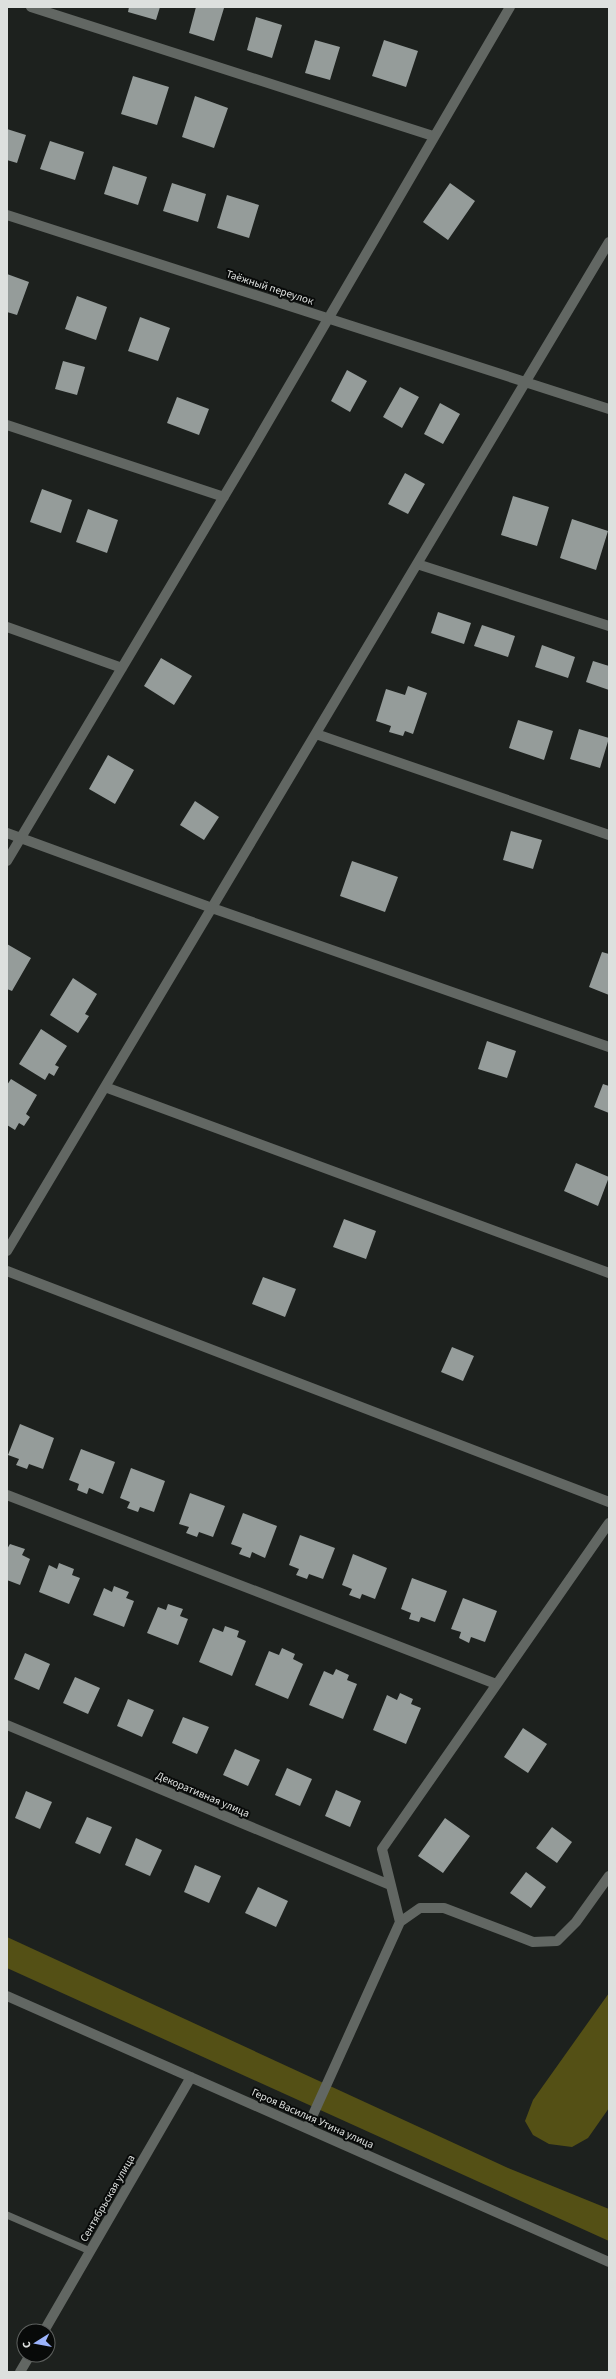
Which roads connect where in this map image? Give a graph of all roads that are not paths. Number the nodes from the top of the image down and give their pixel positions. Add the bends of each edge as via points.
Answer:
1 (31, 7) edge
2 (510, 7) edge
3 (433, 136) junction
4 (7, 215) edge
5 (609, 242) edge
6 (327, 318) junction
7 (526, 382) junction
8 (609, 408) edge
9 (7, 425) edge
10 (224, 497) junction
11 (417, 564) junction
12 (609, 626) edge
13 (7, 627) edge
14 (122, 668) junction
15 (316, 734) junction
16 (7, 833) edge
17 (609, 835) edge
18 (21, 838) junction
19 (7, 861) edge
20 (212, 908) junction
21 (609, 1047) edge
22 (105, 1087) junction
23 (7, 1251) edge
24 (7, 1271) edge
25 (609, 1273) edge
26 (7, 1495) edge
27 (609, 1502) edge
28 (609, 1523) edge
29 (496, 1684) junction
30 (7, 1725) edge
31 (609, 1876) edge
32 (390, 1885) junction
33 (400, 1922) junction
34 (7, 1996) edge
35 (191, 2077) junction
36 (307, 2128) junction
37 (7, 2216) edge
38 (90, 2251) junction
39 (609, 2262) edge
40 (49, 2323) edge
41 (25, 2363) edge
42 (20, 2372) edge

1 - 3 street
2 - 3 street
3 - 6 street
4 - 6 street, Таёжный переулок
5 - 7 street
6 - 7 street, Таёжный переулок
6 - 10 street
7 - 8 street, Таёжный переулок
7 - 11 street
9 - 10 street
10 - 14 street
11 - 12 street
11 - 15 street
13 - 14 street
14 - 18 street
15 - 17 street
15 - 20 street
16 - 18 street
18 - 19 street
18 - 20 street
20 - 21 street
20 - 22 street
22 - 23 street
22 - 25 street
24 - 27 street
26 - 29 street
28 - 29 street
29 - 32 street via 382,1849
30 - 32 street, Декоративная улица
31 - 33 street via 576,1922 557,1941 533,1942 444,1908 420,1908
32 - 33 street
33 - 36 street
34 - 35 street, Героя Василия Утина улица
35 - 36 street, Героя Василия Утина улица
35 - 38 street, Сентябрьская улица
36 - 39 street, Героя Василия Утина улица
37 - 38 lane
38 - 40 street, Сентябрьская улица
41 - 42 street

